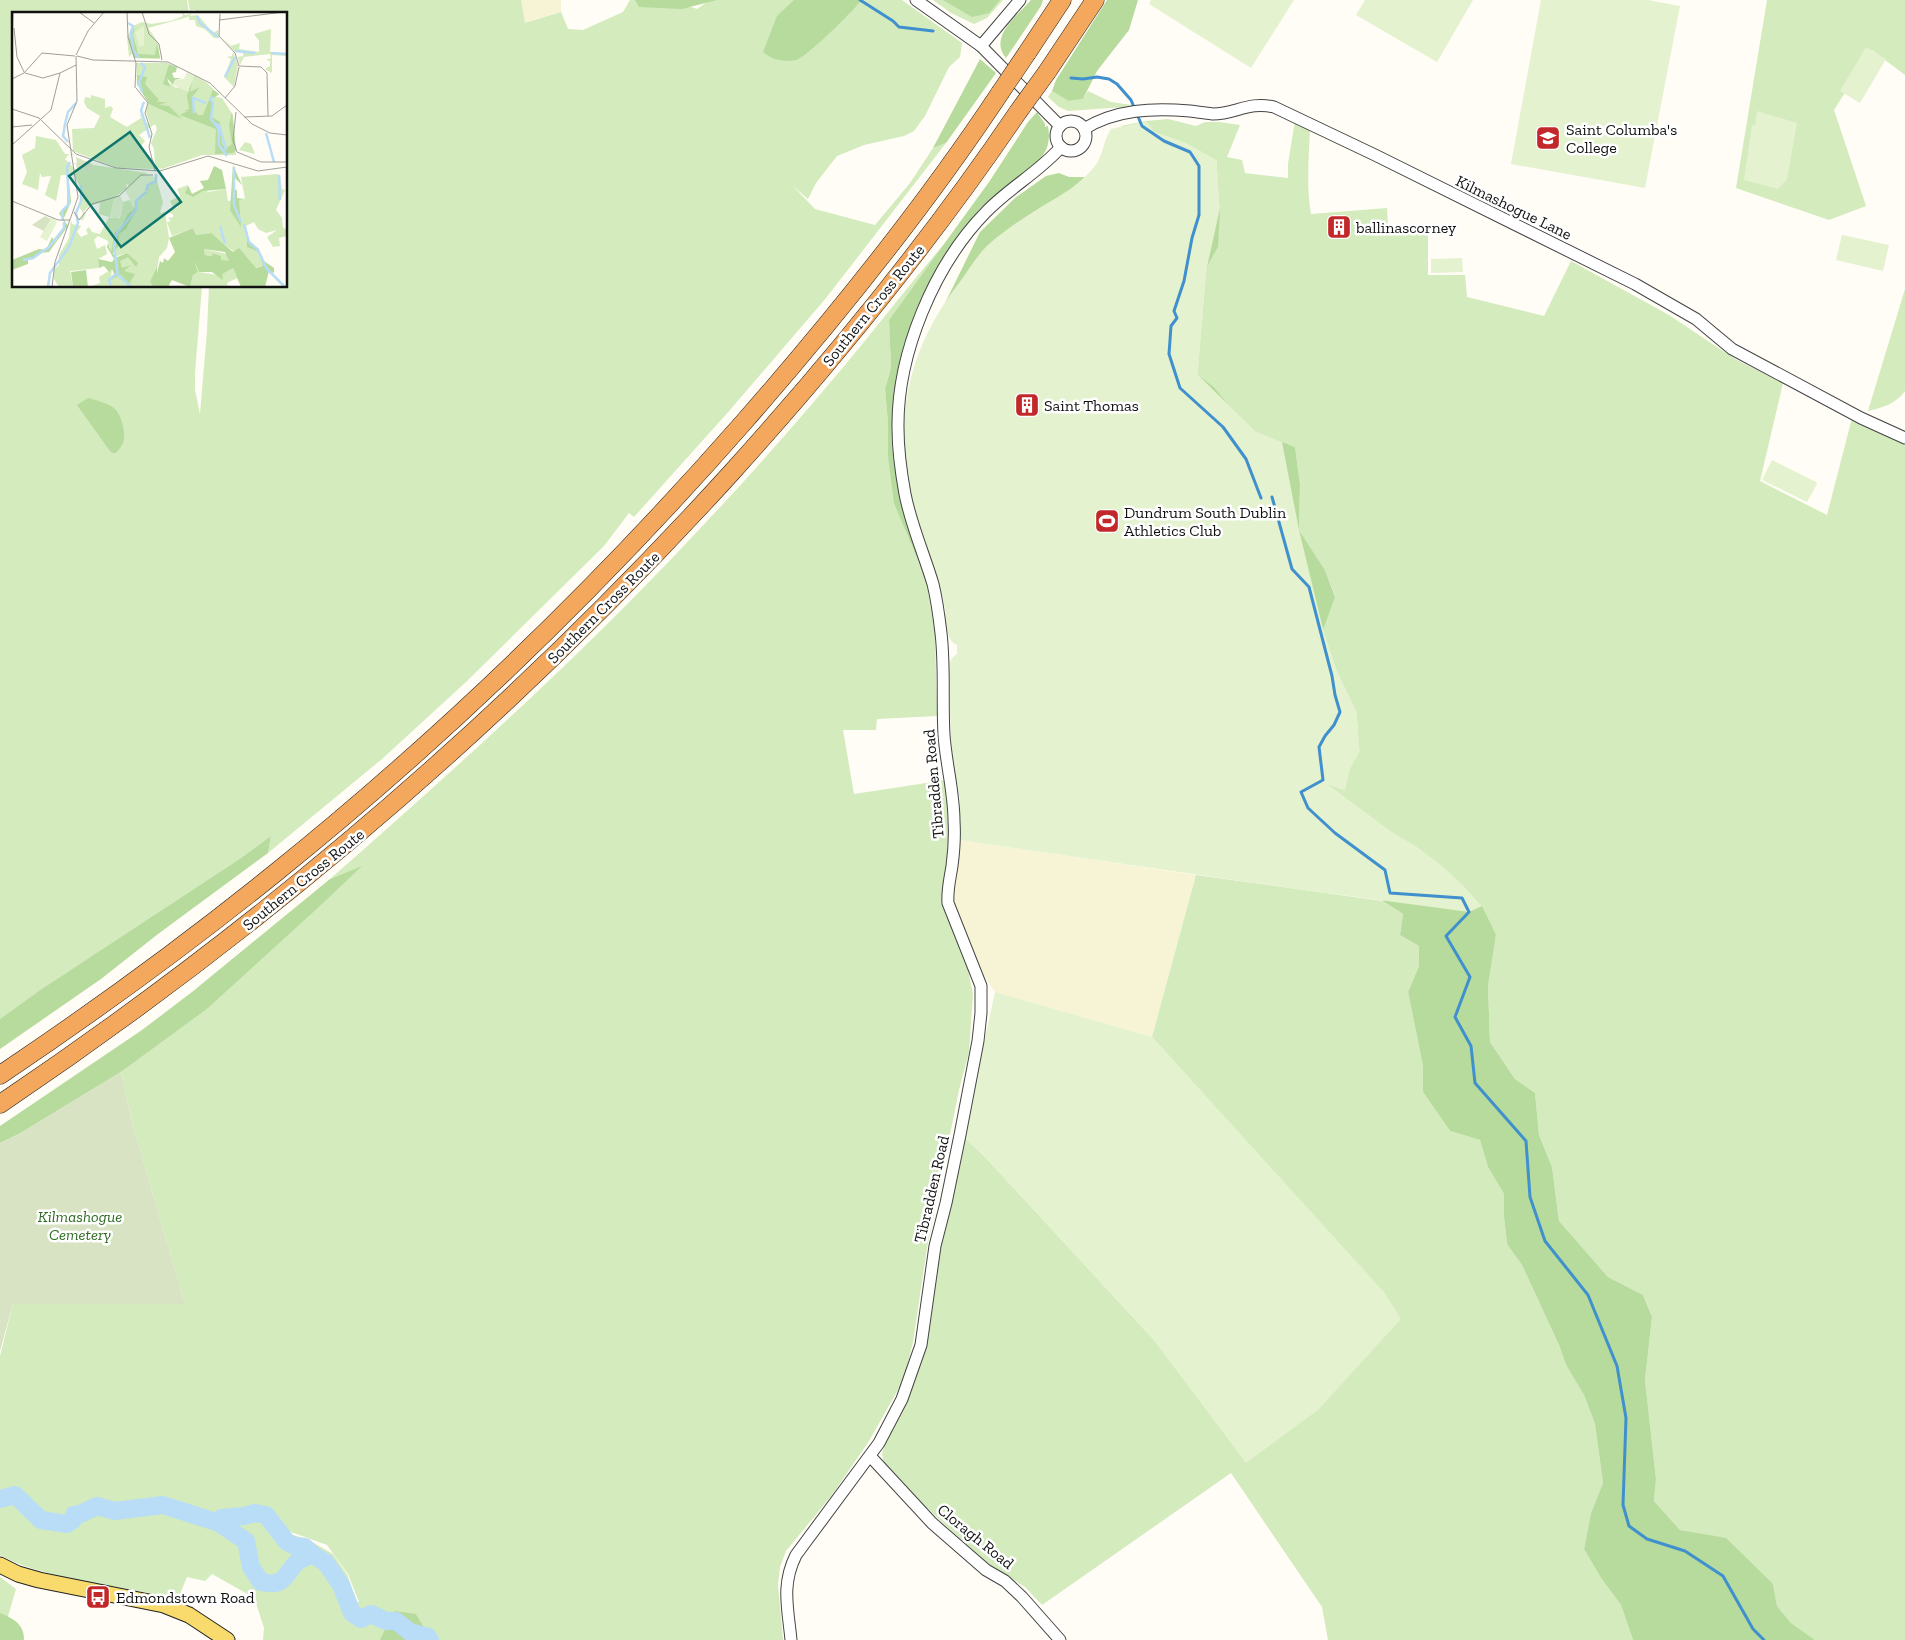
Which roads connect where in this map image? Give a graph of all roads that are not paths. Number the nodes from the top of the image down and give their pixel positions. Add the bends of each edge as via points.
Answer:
1 (916, 0) edge
2 (1020, 0) edge
3 (1062, 0) edge
4 (1095, 0) edge
5 (981, 46) junction
6 (1060, 126) junction
7 (1084, 129) junction
8 (1061, 147) junction
9 (1905, 438) edge
10 (0, 1075) edge
11 (0, 1104) edge
12 (870, 1456) junction
13 (0, 1565) edge
14 (227, 1640) edge
15 (791, 1640) edge
16 (1060, 1640) edge

1 - 5 street
2 - 5 street
3 - 10 highway, Southern Cross Route, bridge via 951,165 866,277 796,363 643,534 548,630 354,808 275,874 149,970
4 - 11 highway, Southern Cross Route, bridge via 977,173 849,337 774,426 559,652 378,818 282,897 120,1021
5 - 6 street
6 - 7 street via 1073,121
6 - 8 street via 1056,139
7 - 8 street via 1086,139 1080,148 1070,151
7 - 9 street, Kilmashogue Lane via 1102,120 1139,111 1177,110 1213,114 1258,104 1274,107 1635,284 1696,319 1732,349
8 - 12 street, Tibradden Road via 985,213 948,262 918,323 907,357 900,397 899,455 905,495 933,585 942,636 944,736 954,821 948,903 981,986 981,1013 960,1135 935,1246 921,1345 898,1407
12 - 15 street, Tibradden Road via 789,1568 786,1588
12 - 16 street, Cloragh Road via 932,1523 986,1570 1005,1581
13 - 14 main road via 39,1580 164,1606 189,1615

